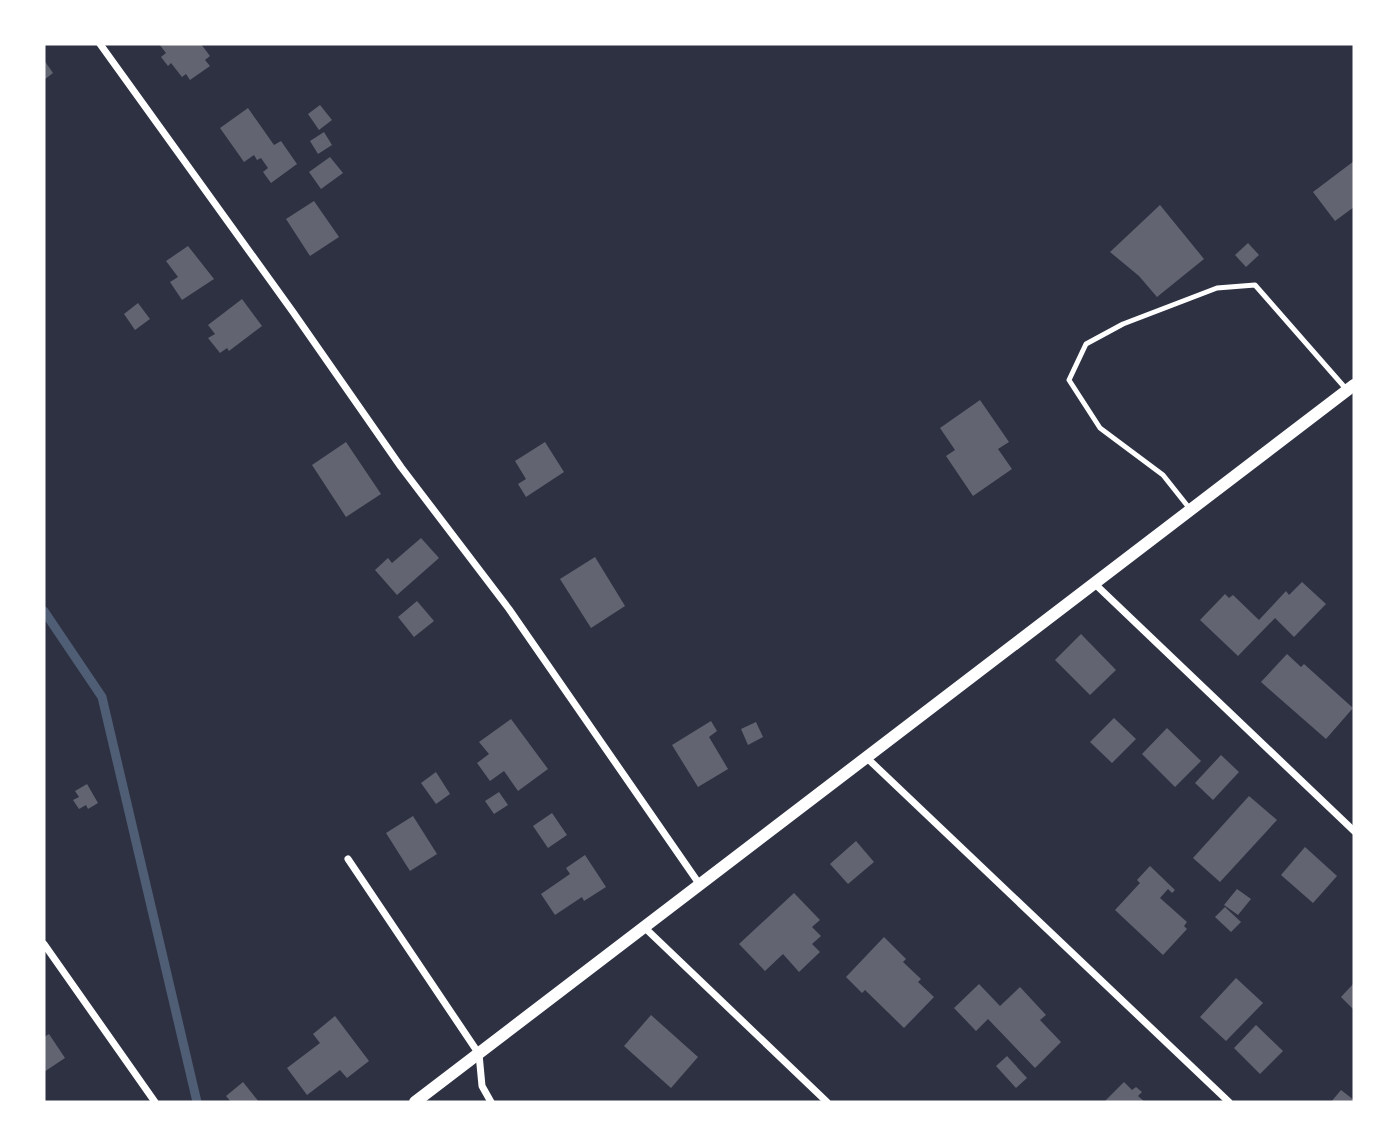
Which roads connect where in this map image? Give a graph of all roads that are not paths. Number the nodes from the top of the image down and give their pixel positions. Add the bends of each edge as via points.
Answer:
1 (100, 44) edge
2 (1351, 387) edge
3 (1191, 510) junction
4 (1095, 584) junction
5 (867, 758) junction
6 (1354, 831) edge
7 (348, 859) dead end
8 (700, 885) junction
9 (644, 927) junction
10 (44, 944) edge
11 (479, 1054) junction
12 (155, 1102) edge
13 (415, 1102) edge
14 (491, 1102) edge
15 (827, 1102) edge
16 (1229, 1102) edge

1 - 8 street via 401,467 509,609
2 - 3 street
2 - 3 lane via 1255,285 1217,288 1123,324 1086,344 1069,380 1100,428 1163,475
3 - 4 street
4 - 5 street
4 - 6 street
5 - 8 street
5 - 16 street
7 - 11 street
8 - 9 street
9 - 11 street
9 - 15 street
10 - 12 street
11 - 13 street
11 - 14 street via 482,1086

